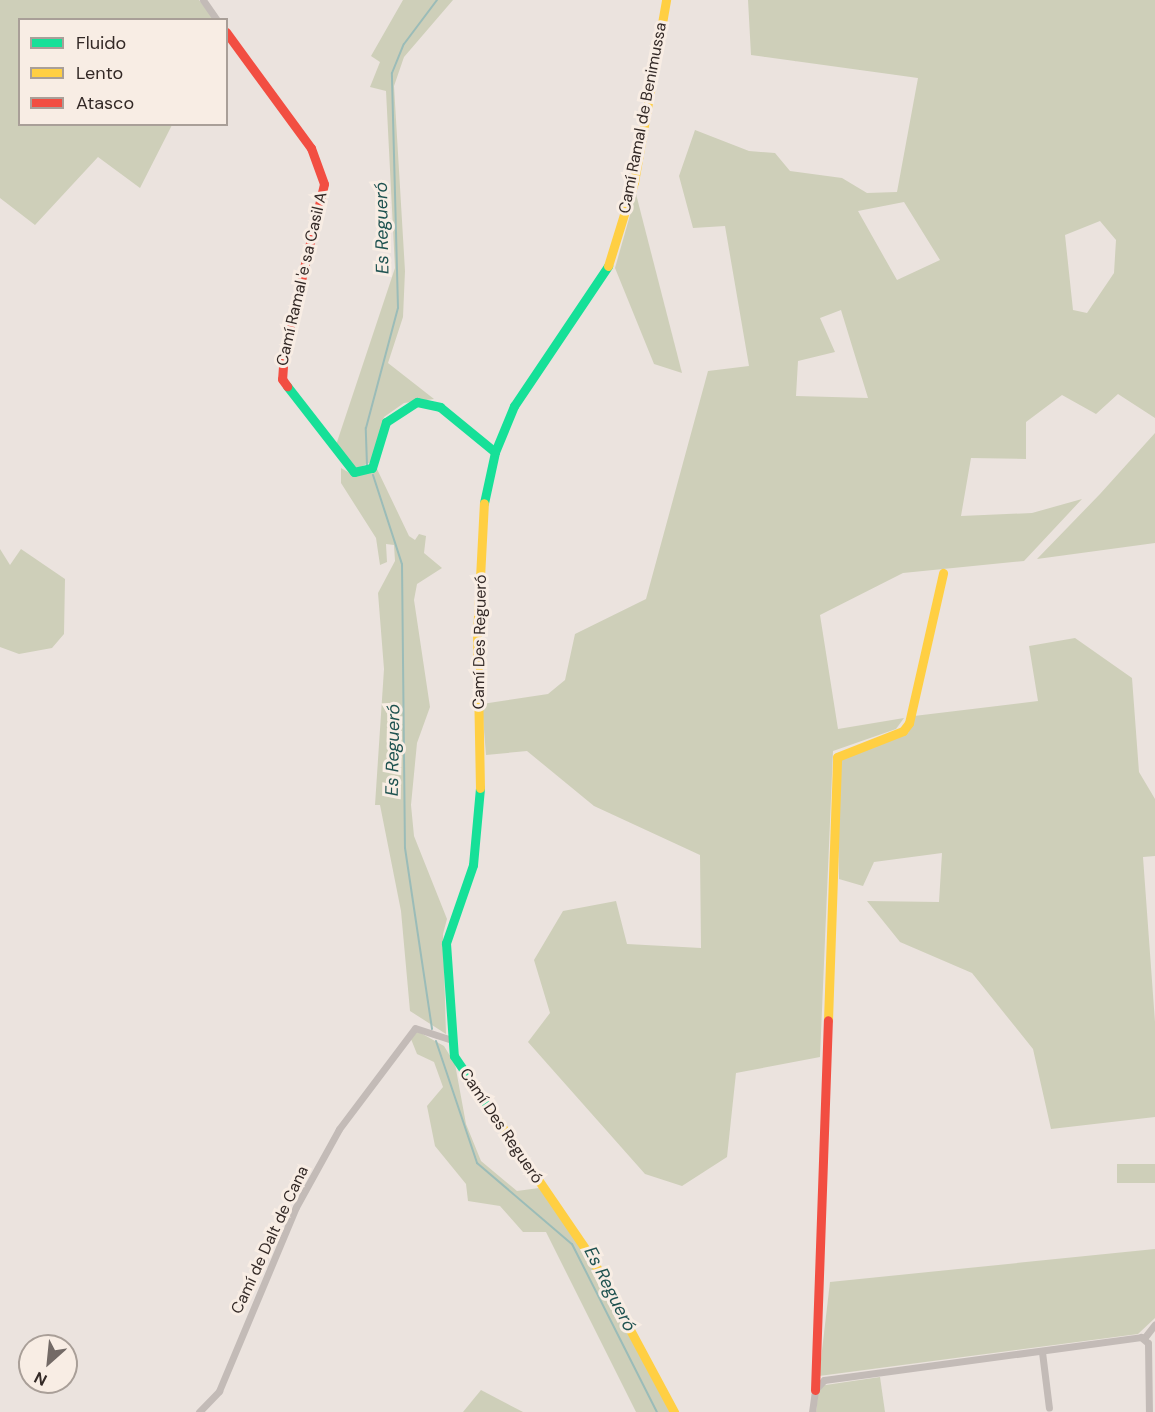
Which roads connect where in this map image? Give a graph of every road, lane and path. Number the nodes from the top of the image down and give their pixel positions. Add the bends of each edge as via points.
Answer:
1 (203, 0) edge
2 (666, 0) edge
3 (216, 18) edge
4 (228, 35) edge
5 (495, 452) junction
6 (943, 573) dead end
7 (451, 1040) junction
8 (1155, 1324) edge
9 (1145, 1337) junction
10 (1042, 1352) junction
11 (815, 1389) junction
12 (1049, 1408) dead end
13 (199, 1412) edge
14 (674, 1412) edge
15 (812, 1412) edge
16 (1149, 1412) edge

1 - 3 street
2 - 5 street, Camí Ramal de Benimussa via 634,182 611,262 514,406
4 - 5 street, Camí Ramal 'e sa Casil A via 311,148 324,184 284,352 282,379 357,473 375,464 389,417 417,402 440,407
5 - 7 street, Camí Des Regueró via 484,501 477,635 482,813 473,865 446,944
6 - 11 street via 909,723 903,731 837,758
7 - 13 street, Camí de Dalt de Cana via 414,1028 339,1129 296,1207 219,1391
7 - 14 street, Camí Des Regueró via 460,1068 591,1257
8 - 9 street
9 - 10 street
9 - 16 street
10 - 11 street via 824,1380
10 - 12 street
11 - 15 street

